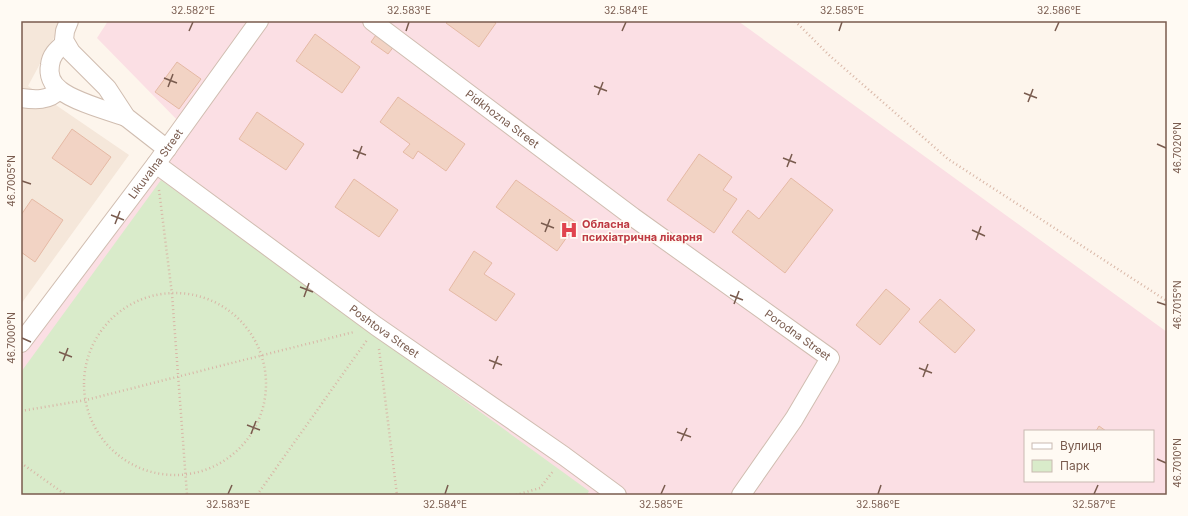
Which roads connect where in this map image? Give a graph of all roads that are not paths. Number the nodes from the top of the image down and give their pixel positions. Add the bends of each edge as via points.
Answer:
1 (69, 21) edge
2 (259, 21) edge
3 (372, 21) edge
4 (65, 44) junction
5 (59, 90) junction
6 (21, 98) edge
7 (126, 117) junction
8 (167, 149) junction
9 (156, 164) junction
10 (633, 217) joint
11 (21, 343) edge
12 (616, 495) edge
13 (741, 495) edge

1 - 4 street via 65,31
2 - 8 street, Likuvalna Street
3 - 10 street, Pidkhozna Street
4 - 5 street via 52,56 50,63 49,72
4 - 7 street via 107,88
5 - 6 street via 50,97
5 - 7 street
7 - 8 street
8 - 9 street, Likuvalna Street
9 - 11 street, Likuvalna Street
9 - 12 street, Poshtova Street via 376,326
10 - 13 street, Porodna Street via 830,358 794,419

